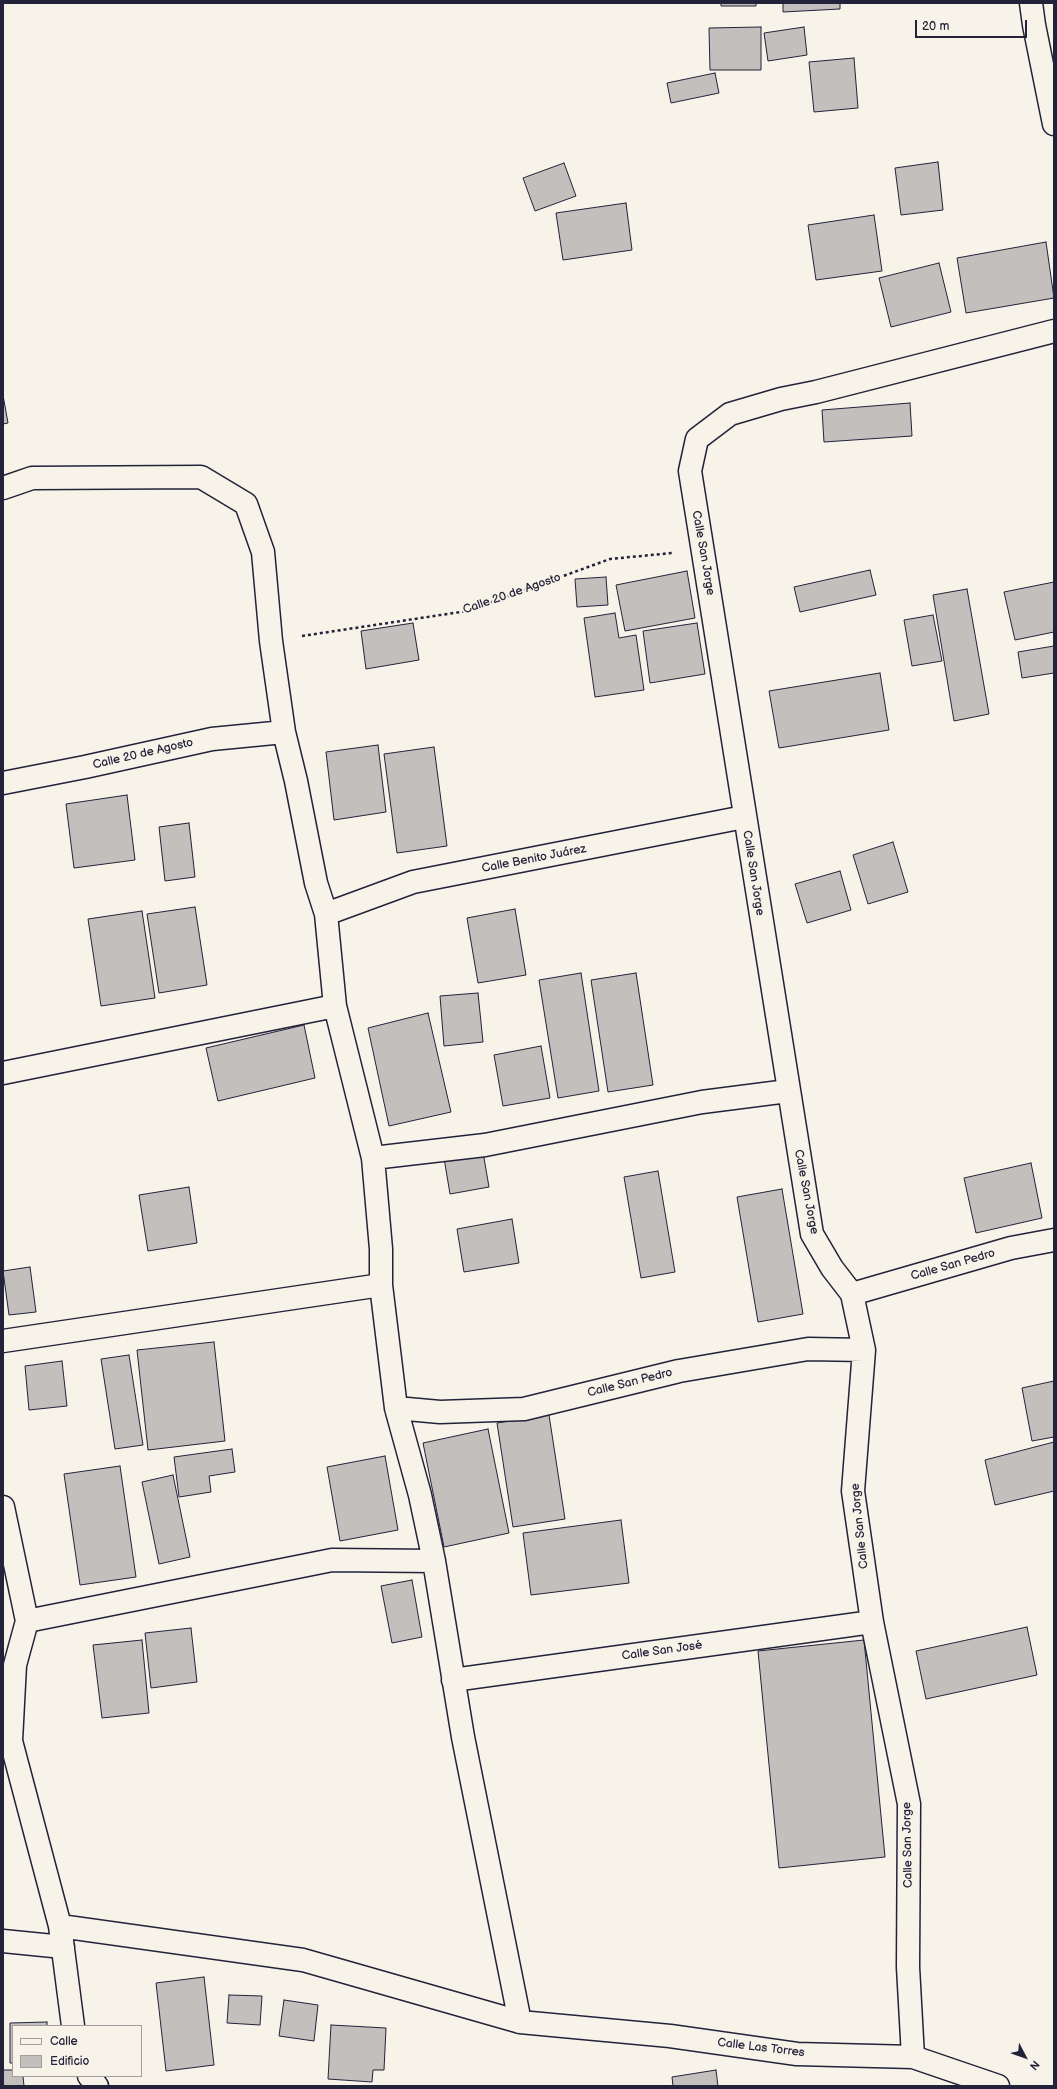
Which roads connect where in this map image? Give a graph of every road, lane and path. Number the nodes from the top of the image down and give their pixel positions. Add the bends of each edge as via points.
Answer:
1 (1031, 3) edge
2 (1054, 124) edge
3 (1054, 331) edge
4 (3, 488) edge
5 (704, 550) junction
6 (271, 641) junction
7 (284, 732) junction
8 (3, 783) edge
9 (744, 817) junction
10 (326, 914) junction
11 (335, 1006) junction
12 (3, 1073) edge
13 (788, 1091) junction
14 (373, 1158) junction
15 (1054, 1240) edge
16 (381, 1285) junction
17 (852, 1294) junction
18 (3, 1341) edge
19 (864, 1350) junction
20 (396, 1408) junction
21 (3, 1508) edge
22 (434, 1561) junction
23 (27, 1621) junction
24 (872, 1622) junction
25 (453, 1680) junction
26 (7, 1741) edge
27 (61, 1937) junction
28 (3, 1941) edge
29 (520, 2022) junction
30 (73, 2025) edge
31 (913, 2057) junction
32 (90, 2077) edge
33 (97, 2086) edge
34 (998, 2086) edge

1 - 2 street
3 - 5 street, Calle San Jorge via 730,414 697,439 690,470
4 - 6 street via 32,478 201,477 246,504 262,552
5 - 6 path, Calle 20 de Agosto via 610,559 467,611
5 - 9 street, Calle San Jorge
6 - 7 street
7 - 8 street, Calle 20 de Agosto via 212,739
7 - 10 street via 316,883
9 - 10 street, Calle Benito Juárez via 413,882
9 - 13 street, Calle San Jorge
10 - 11 street
11 - 12 street
11 - 14 street
13 - 14 street via 702,1102 485,1145
13 - 17 street, Calle San Jorge via 812,1234 832,1268
14 - 16 street via 381,1249
15 - 17 street, Calle San Pedro via 1012,1248
16 - 18 street
16 - 20 street
17 - 19 street, Calle San Jorge
19 - 20 street, Calle San Pedro via 808,1350 679,1371 524,1409 440,1412
19 - 24 street, Calle San Jorge via 853,1491
20 - 22 street via 420,1495
21 - 23 street
22 - 23 street via 332,1560
22 - 25 street
23 - 26 street via 14,1665
24 - 25 street, Calle San José
24 - 31 street, Calle San Jorge via 909,1804 908,1967
25 - 29 street
26 - 27 street
27 - 28 street, Calle Las Torres
27 - 29 street, Calle Las Torres via 303,1960
27 - 30 street
29 - 31 street, Calle Las Torres via 670,2036 797,2054
31 - 34 street, Calle Las Torres
32 - 33 street

